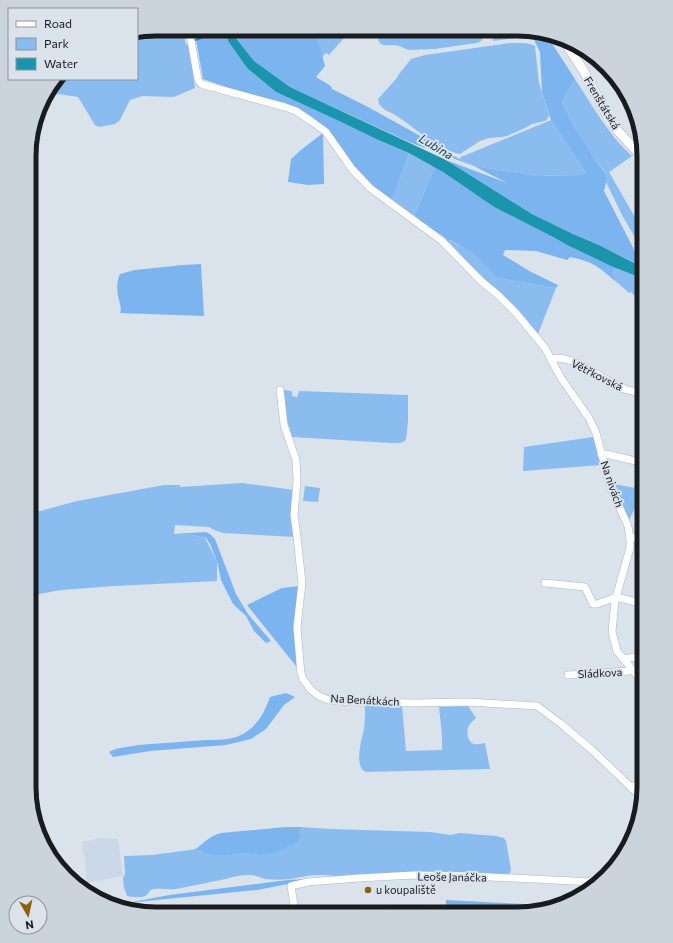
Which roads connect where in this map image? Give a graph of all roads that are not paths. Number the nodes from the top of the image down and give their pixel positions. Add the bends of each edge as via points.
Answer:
1 (191, 36) edge
2 (568, 48) edge
3 (637, 151) edge
4 (551, 360) junction
5 (280, 390) dead end
6 (637, 392) edge
7 (602, 454) junction
8 (637, 461) edge
9 (637, 537) edge
10 (630, 538) junction
11 (545, 583) dead end
12 (616, 597) junction
13 (637, 602) edge
14 (637, 657) edge
15 (623, 659) junction
16 (631, 669) junction
17 (568, 675) dead end
18 (637, 676) edge
19 (637, 786) edge
20 (631, 788) junction
21 (637, 795) edge
22 (590, 882) edge
23 (295, 907) edge

1 - 4 street, Na nivách via 198,80 201,84 296,111 326,132 352,169 370,188 442,241 516,312 545,348
2 - 3 main road, Frenštátská via 610,121
4 - 6 street, Větřkovská via 568,360 586,367 622,388
4 - 7 street, Na nivách via 589,418
5 - 20 street, Na Benátkách via 284,425 296,460 294,515 302,583 298,627 299,656 303,679 311,690 329,700 349,702 467,702 537,706 592,750
7 - 8 street
7 - 10 street, Na nivách
9 - 10 street
10 - 12 street, Na nivách via 630,548
11 - 12 street via 586,587 593,604
12 - 13 street
12 - 15 street, Na nivách via 612,632 617,651
14 - 15 street, Sládkova
15 - 16 street, Na nivách
16 - 17 street, Sládkova
16 - 18 street, Na nivách
19 - 20 street
20 - 21 street, Na Benátkách
22 - 23 street, Leoše Janáčka via 414,876 308,882 291,886

